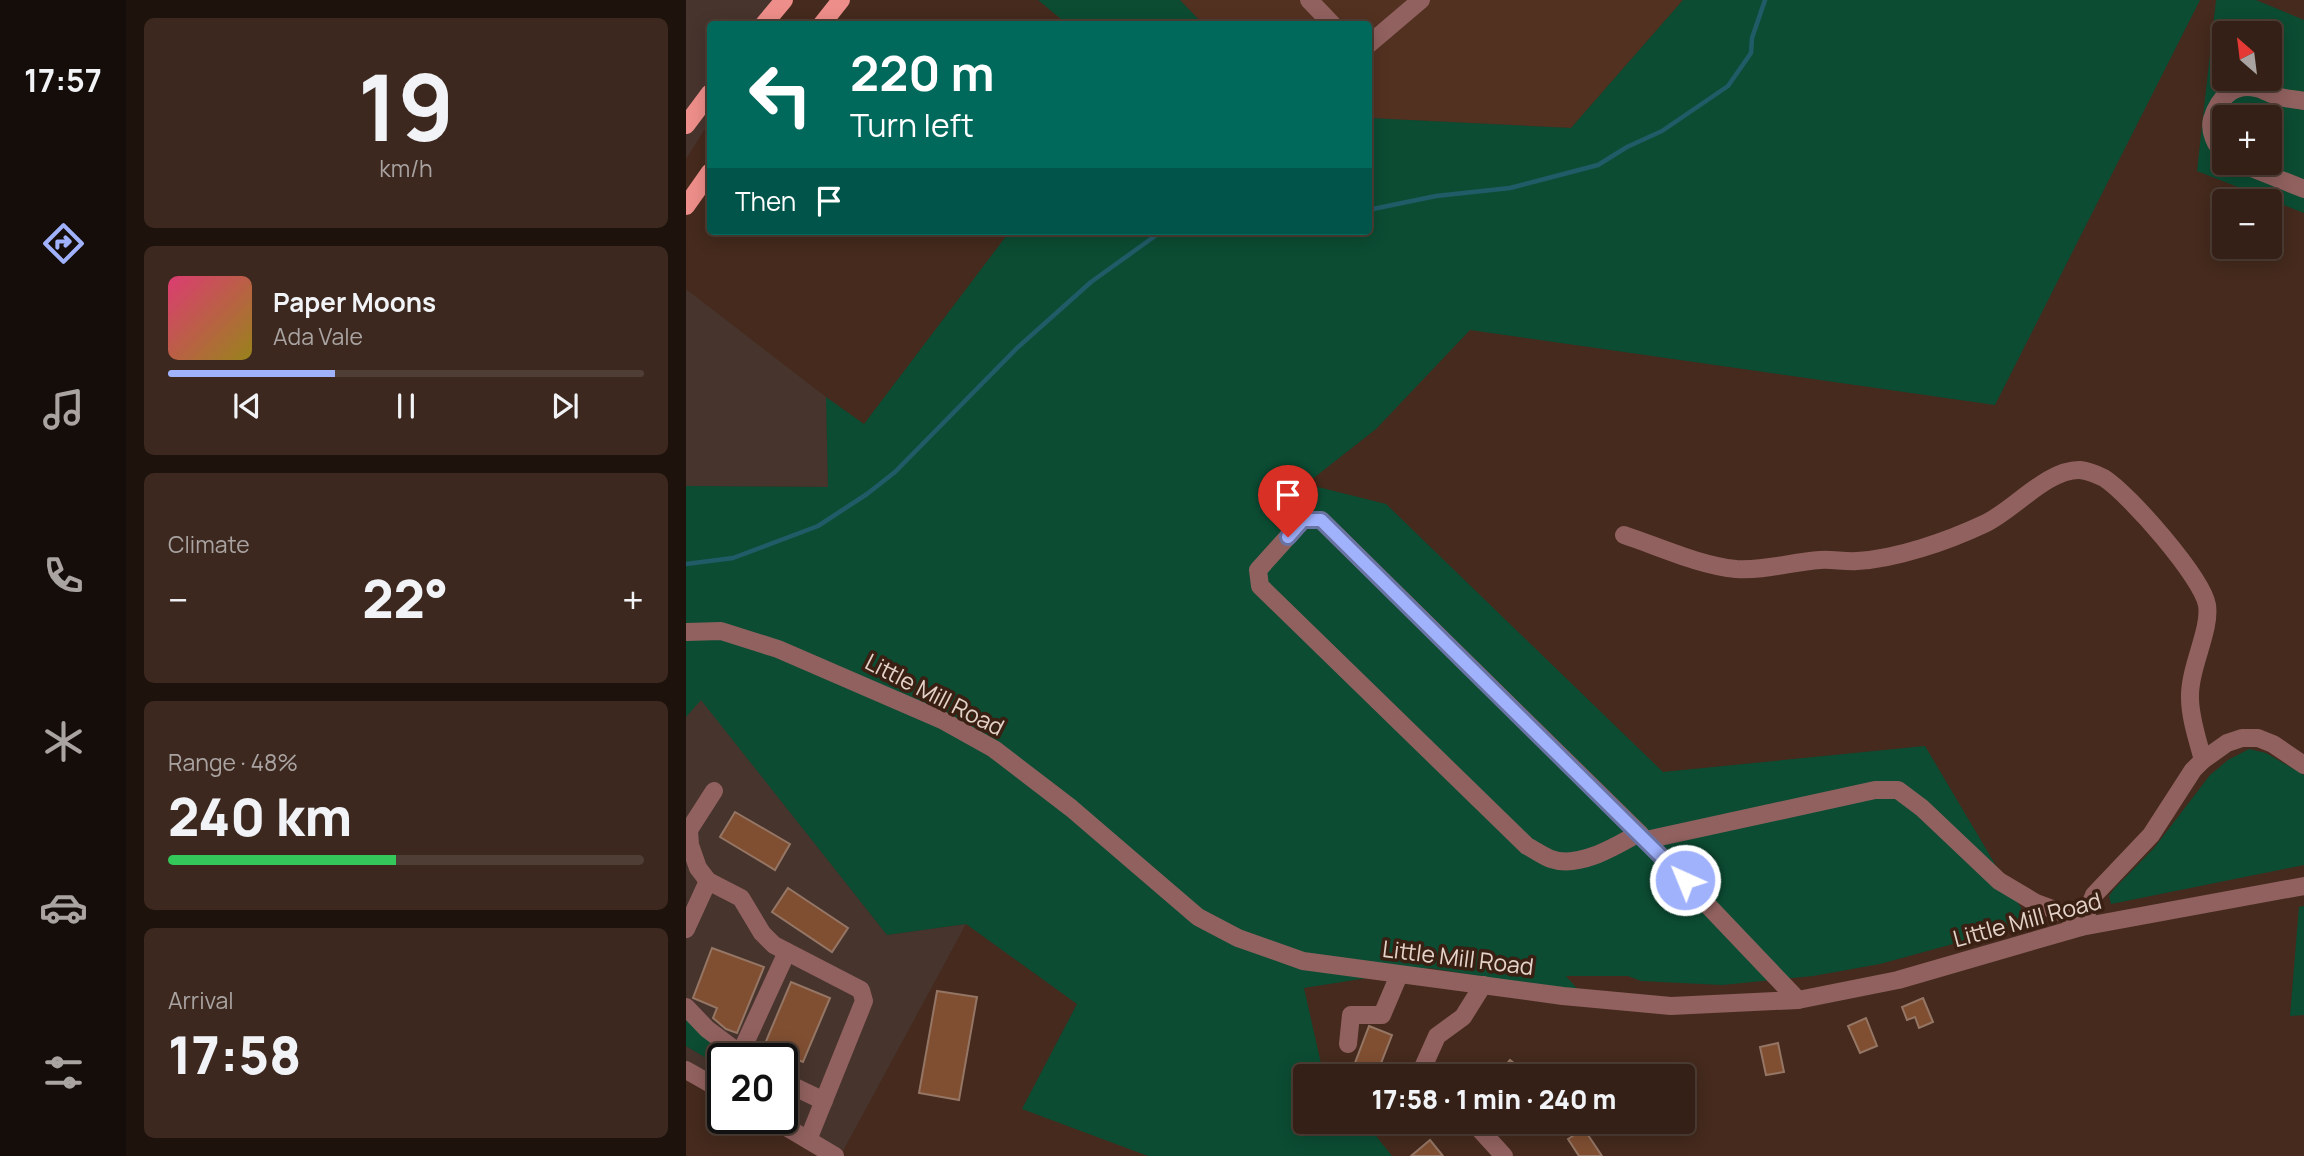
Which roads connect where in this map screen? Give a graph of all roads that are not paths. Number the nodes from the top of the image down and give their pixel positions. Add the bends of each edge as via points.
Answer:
1 (783, 0) edge
2 (841, 0) edge
3 (1309, 0) edge
4 (1421, 0) edge
5 (766, 21) edge
6 (824, 21) edge
7 (1329, 21) edge
8 (1372, 42) edge
9 (707, 95) edge
10 (2304, 101) edge
11 (2216, 105) edge
12 (692, 106) edge
13 (686, 125) edge
14 (2269, 175) edge
15 (707, 176) edge
16 (2304, 189) edge
17 (686, 206) edge
18 (1624, 535) dead end
19 (686, 632) edge
20 (2203, 760) junction
21 (2304, 765) edge
22 (714, 791) dead end
23 (1643, 836) junction
24 (708, 881) junction
25 (2304, 886) edge
26 (2081, 927) junction
27 (686, 929) edge
28 (787, 952) junction
29 (1399, 975) junction
30 (1483, 985) junction
31 (1798, 1000) junction
32 (686, 1007) edge
33 (726, 1043) edge
34 (750, 1043) edge
35 (1348, 1044) dead end
36 (1424, 1064) edge
37 (686, 1070) edge
38 (707, 1082) edge
39 (798, 1089) edge
40 (824, 1101) junction
41 (798, 1134) edge
42 (1485, 1134) edge
43 (808, 1140) junction
44 (835, 1156) edge
45 (1504, 1156) edge

1 - 5 main road
2 - 6 main road
3 - 7 street
4 - 8 street
9 - 12 main road
10 - 11 street via 2255,87 2226,94
12 - 13 main road
14 - 16 street
15 - 17 main road
18 - 20 street via 1737,569 1857,561 1913,551 1984,525 2060,475 2091,472 2120,491 2203,593 2207,622 2190,699
19 - 29 street, Little Mill Road via 721,632 778,649 953,726 994,749 1071,808 1198,917 1238,938 1303,961
20 - 21 street via 2227,743 2258,738
20 - 26 street via 2151,835 2094,895
22 - 24 street via 689,830 698,868
23 - 23 street via 1321,520 1303,520 1258,570 1260,586 1527,846 1553,860 1576,860
23 - 26 street via 1875,790 1898,790 1999,881 2036,904 2071,916
23 - 31 street
24 - 27 street
24 - 28 street via 741,898 762,933
25 - 26 street, Little Mill Road
26 - 31 street, Little Mill Road via 1898,979
28 - 34 street
28 - 40 street via 862,990 864,1001
29 - 30 street, Little Mill Road
29 - 35 street via 1381,1015 1352,1016
30 - 31 street, Little Mill Road via 1671,1006
30 - 36 street via 1463,1017 1437,1035
32 - 33 street
37 - 38 street
39 - 40 street
40 - 43 street
41 - 43 street
42 - 45 street
43 - 44 street

